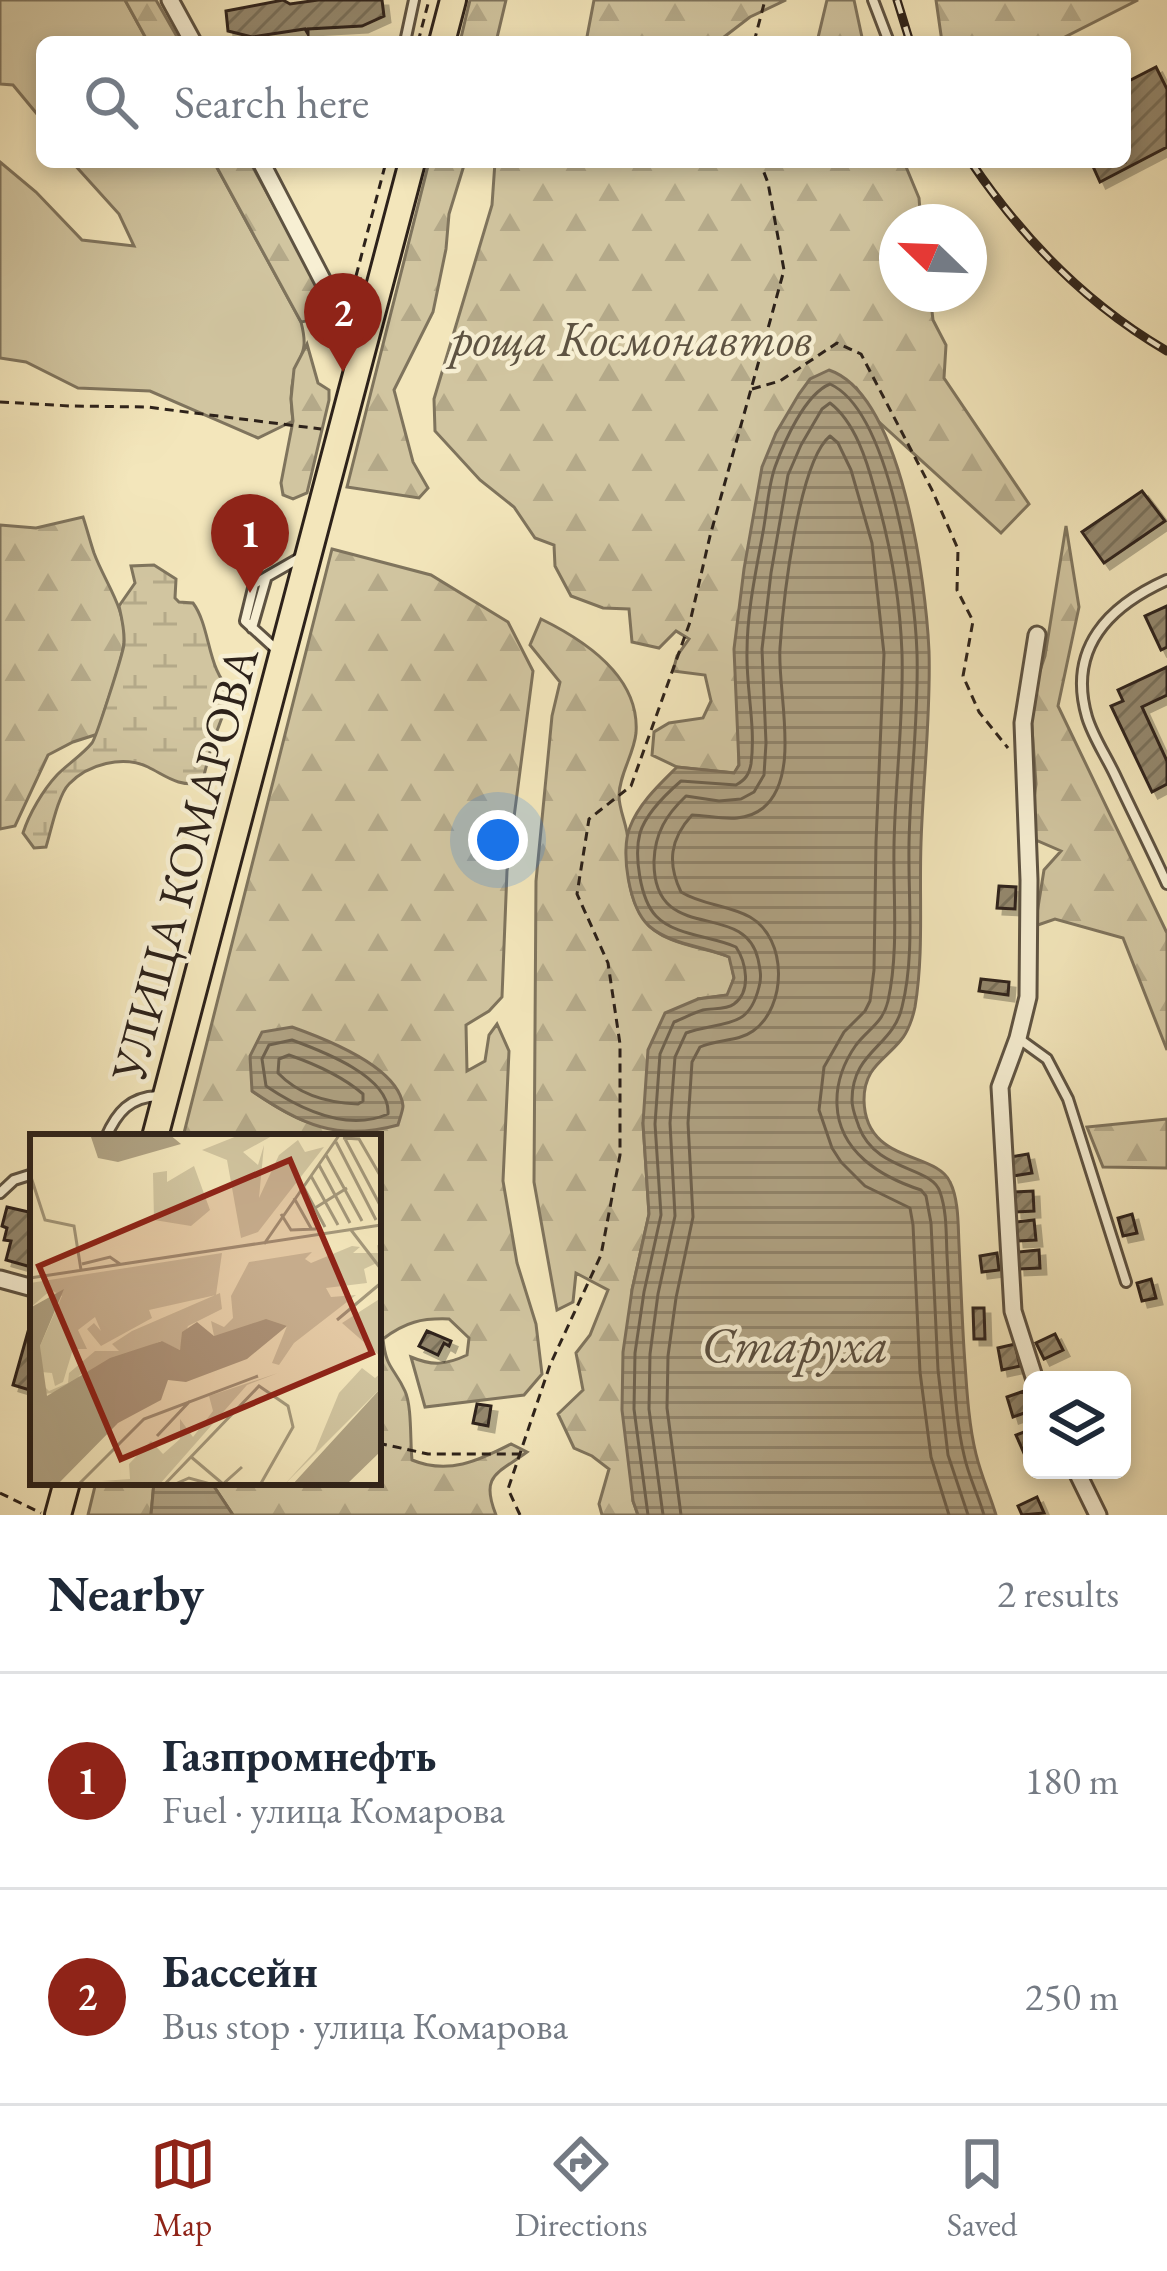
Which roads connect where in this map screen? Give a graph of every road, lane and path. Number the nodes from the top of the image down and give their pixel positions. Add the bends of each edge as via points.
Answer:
1 (170, 0) edge
2 (414, 0) edge
3 (429, 0) edge
4 (453, 0) edge
5 (766, 0) edge
6 (873, 0) edge
7 (190, 36) edge
8 (406, 36) edge
9 (420, 36) edge
10 (444, 36) edge
11 (756, 36) edge
12 (887, 36) edge
13 (264, 168) edge
14 (384, 168) edge
15 (410, 168) edge
16 (762, 168) edge
17 (355, 279) dead end
18 (373, 316) junction
19 (750, 389) junction
20 (0, 402) edge
21 (323, 430) dead end
22 (310, 552) junction
23 (1167, 580) edge
24 (1037, 635) dead end
25 (283, 656) junction
26 (1024, 768) junction
27 (1167, 884) edge
28 (1018, 1038) junction
29 (166, 1096) junction
30 (108, 1134) edge
31 (156, 1134) edge
32 (30, 1175) edge
33 (0, 1193) edge
34 (0, 1279) edge
35 (1126, 1282) dead end
36 (30, 1287) edge
37 (1032, 1371) edge
38 (381, 1444) edge
39 (520, 1454) junction
40 (1080, 1479) edge
41 (66, 1485) edge
42 (0, 1493) edge
43 (45, 1515) edge
44 (58, 1515) edge
45 (520, 1515) edge
46 (1098, 1515) edge

1 - 7 street
2 - 8 lane
3 - 9 path
4 - 10 main road
5 - 11 path
6 - 12 lane
13 - 18 street via 325,285 343,304
14 - 17 path
15 - 18 main road, УЛИЦА КОМАРОВА
16 - 19 path via 784,270
18 - 22 main road, УЛИЦА КОМАРОВА
19 - 26 path via 780,382 837,343 861,353 958,549 957,590 973,621 963,676 979,712
19 - 39 path via 690,622 631,786 589,819 577,895 608,963 620,1045 620,1155 602,1255 550,1365
20 - 21 path via 147,407
22 - 25 main road, УЛИЦА КОМАРОВА
22 - 25 lane via 254,584 245,621
23 - 27 lane via 1108,616 1083,676 1088,718
24 - 26 street
25 - 29 main road, УЛИЦА КОМАРОВА
26 - 28 street via 1028,997
28 - 35 lane via 1047,1059 1068,1099
28 - 37 street via 1000,1087 1004,1195 1012,1311
29 - 30 lane via 131,1102
29 - 31 main road, УЛИЦА КОМАРОВА
32 - 33 lane
34 - 36 street
38 - 39 path via 428,1454
39 - 45 path via 508,1489
40 - 46 street
41 - 44 main road
42 - 43 path

